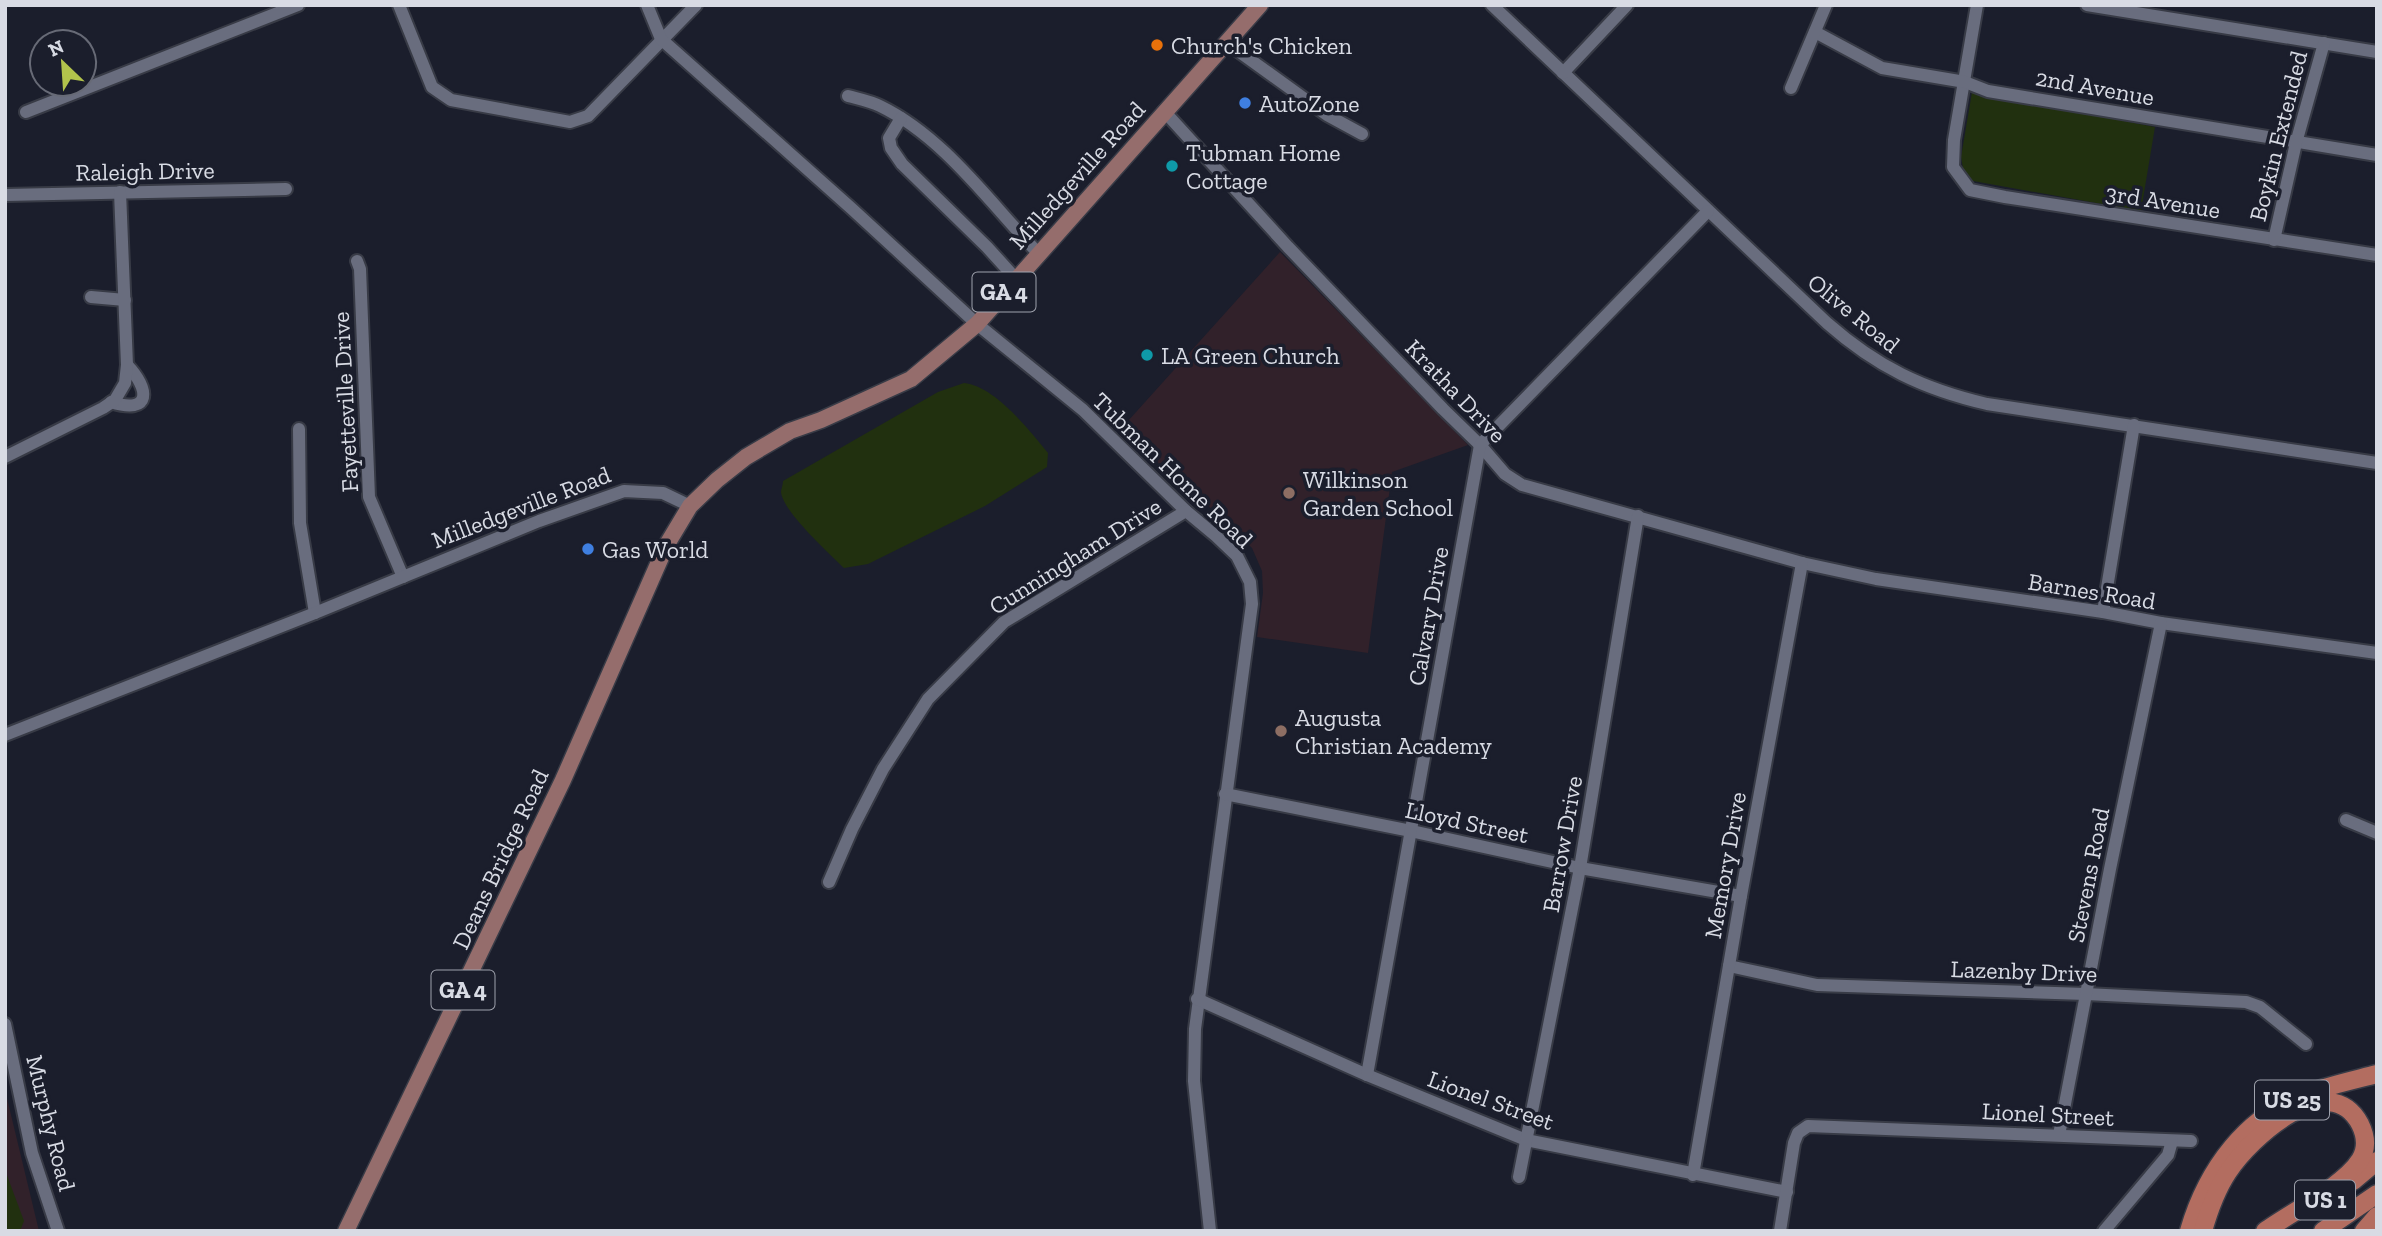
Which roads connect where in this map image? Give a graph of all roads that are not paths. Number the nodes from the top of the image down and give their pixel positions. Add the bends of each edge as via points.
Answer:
1 (298, 5) edge
2 (399, 5) edge
3 (647, 5) edge
4 (696, 5) edge
5 (1260, 5) edge
6 (1492, 5) edge
7 (1626, 5) edge
8 (1826, 5) edge
9 (1978, 5) edge
10 (2087, 5) edge
11 (269, 10) edge
12 (1815, 32) junction
13 (661, 39) junction
14 (1227, 43) junction
15 (2324, 43) junction
16 (2377, 52) edge
17 (1563, 73) junction
18 (1965, 82) junction
19 (1791, 89) dead end
20 (848, 96) dead end
21 (1164, 111) junction
22 (26, 112) dead end
23 (901, 118) junction
24 (1362, 135) dead end
25 (2296, 143) junction
26 (2377, 155) edge
27 (286, 189) dead end
28 (120, 192) junction
29 (5, 195) edge
30 (1708, 211) junction
31 (2274, 240) junction
32 (1038, 253) junction
33 (2377, 254) edge
34 (357, 261) dead end
35 (1016, 279) junction
36 (91, 297) dead end
37 (125, 300) junction
38 (977, 324) junction
39 (127, 365) junction
40 (111, 402) junction
41 (2134, 425) junction
42 (299, 429) dead end
43 (1480, 445) junction
44 (6, 453) edge
45 (2377, 463) edge
46 (690, 506) junction
47 (1186, 511) junction
48 (1638, 516) junction
49 (1802, 563) junction
50 (403, 577) junction
51 (2104, 612) junction
52 (315, 613) junction
53 (2161, 623) junction
54 (2377, 653) edge
55 (5, 735) edge
56 (1225, 794) junction
57 (2346, 820) dead end
58 (1411, 831) junction
59 (2377, 833) edge
60 (1580, 869) junction
61 (829, 882) dead end
62 (1741, 896) junction
63 (1729, 966) junction
64 (2085, 994) junction
65 (1197, 999) junction
66 (5, 1024) edge
67 (2306, 1044) dead end
68 (2377, 1074) edge
69 (1367, 1075) junction
70 (2059, 1135) junction
71 (1526, 1140) junction
72 (2172, 1141) junction
73 (2190, 1141) dead end
74 (2377, 1161) edge
75 (1693, 1175) junction
76 (1520, 1177) dead end
77 (1787, 1192) junction
78 (2377, 1194) edge
79 (2203, 1206) junction
80 (2377, 1216) edge
81 (58, 1231) edge
82 (346, 1231) edge
83 (1210, 1231) edge
84 (1780, 1231) edge
85 (2104, 1231) edge
86 (2189, 1231) edge
87 (2203, 1231) edge
88 (2267, 1231) edge
89 (2323, 1231) edge
90 (2364, 1231) edge

1 - 11 street
2 - 13 street via 432,87 451,100 569,122 588,116
3 - 13 street, Tubman Home Road
4 - 13 street
5 - 14 main road, Milledgeville Road / GA 4
6 - 17 street, Olive Road
7 - 17 street
8 - 12 street
9 - 18 street
10 - 15 street
11 - 22 street
12 - 18 street, 2nd Avenue via 1882,68
12 - 19 street
13 - 38 street, Tubman Home Road
14 - 21 main road, Milledgeville Road / GA 4
14 - 24 street
15 - 16 street
15 - 25 street, Boykin Extended
17 - 30 street, Olive Road
18 - 25 street, 2nd Avenue via 1988,91
18 - 31 street, 3rd Avenue via 1954,167 1970,190
20 - 23 street via 877,104
21 - 32 main road, Milledgeville Road / GA 4
21 - 43 street, Kratha Drive
23 - 32 street via 958,167
23 - 35 street via 889,138 902,164
25 - 26 street, 2nd Avenue
25 - 31 street, Boykin Extended
27 - 28 street, Raleigh Drive
28 - 29 street, Raleigh Drive
28 - 37 street
30 - 41 street, Olive Road via 1845,339 1910,380 1987,404
30 - 43 street
31 - 33 street, 3rd Avenue
32 - 35 main road, Milledgeville Road / GA 4
34 - 50 street, Fayetteville Drive via 369,497
35 - 38 main road, Milledgeville Road / GA 4
36 - 37 street
37 - 39 street
38 - 46 main road, Milledgeville Road / GA 4 via 911,379 790,431 752,453
38 - 47 street, Tubman Home Road via 1083,410
39 - 40 street via 125,383
39 - 40 street via 142,383 143,398 127,407
40 - 44 street
41 - 45 street, Olive Road
41 - 51 street
42 - 52 street via 300,523
43 - 48 street, Kratha Drive via 1505,474 1522,485
43 - 58 street, Calvary Drive
46 - 50 street, Milledgeville Road via 663,493 624,491
46 - 82 main road, Deans Bridge Road / GA 4 via 666,546 563,780
47 - 56 street, Tubman Home Road via 1237,556 1250,582 1252,604
47 - 61 street, Cunningham Drive via 1004,622 928,699 883,769
48 - 49 street, Kratha Drive
48 - 60 street, Barrow Drive
49 - 51 street, Barnes Road
49 - 62 street, Memory Drive
50 - 52 street, Milledgeville Road
51 - 53 street, Barnes Road
52 - 55 street, Milledgeville Road
53 - 54 street, Barnes Road
53 - 64 street, Stevens Road
56 - 58 street, Lloyd Street
56 - 65 street, Tubman Home Road
57 - 59 street
58 - 60 street, Lloyd Street
58 - 69 street, Calvary Drive
60 - 62 street, Lloyd Street
60 - 71 street, Barrow Drive
62 - 63 street, Memory Drive
63 - 64 street, Lazenby Drive via 1817,985
63 - 75 street, Memory Drive
64 - 67 street, Lazenby Drive via 2246,1002 2260,1007
64 - 70 street, Stevens Road
65 - 69 street, Lionel Street
65 - 83 street, Tubman Home Road via 1194,1081
66 - 81 street, Murphy Road via 32,1153
68 - 79 highway, US 25 via 2307,1093 2255,1123 2208,1182
69 - 71 street, Lionel Street
70 - 72 street, Lionel Street
70 - 77 street, Lionel Street via 1808,1126 1796,1137
71 - 75 street, Lionel Street
71 - 76 street, Barrow Drive
72 - 73 street, Lionel Street
72 - 85 street via 2168,1155
74 - 88 highway, US 1 via 2328,1199
75 - 77 street, Lionel Street
77 - 84 street, Lionel Street
78 - 89 highway, US 1
79 - 86 highway, US 25
79 - 87 highway
79 - 88 highway via 2235,1162 2276,1123 2321,1102 2345,1106 2364,1133 2361,1159 2347,1175
80 - 90 highway

